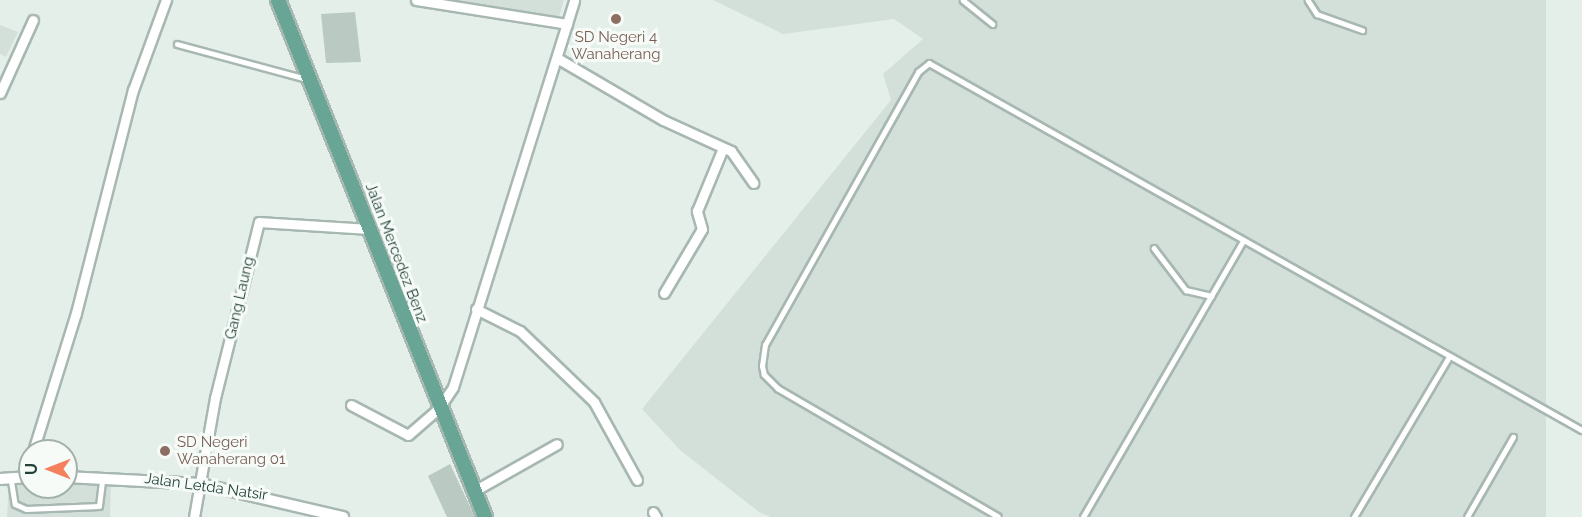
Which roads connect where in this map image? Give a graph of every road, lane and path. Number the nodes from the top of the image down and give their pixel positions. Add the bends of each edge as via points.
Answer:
1 (166, 0) edge
2 (278, 0) edge
3 (416, 0) edge
4 (574, 0) edge
5 (963, 0) edge
6 (1308, 0) edge
7 (33, 20) dead end
8 (567, 24) junction
9 (993, 24) dead end
10 (1362, 30) dead end
11 (177, 44) dead end
12 (557, 58) junction
13 (310, 79) junction
14 (0, 93) edge
15 (723, 148) junction
16 (753, 183) dead end
17 (369, 229) junction
18 (1243, 241) junction
19 (1154, 248) dead end
20 (664, 293) dead end
21 (1211, 296) junction
22 (476, 309) junction
23 (1449, 357) junction
24 (351, 405) dead end
25 (439, 408) junction
26 (1582, 430) edge
27 (1513, 437) dead end
28 (37, 439) edge
29 (556, 444) dead end
30 (78, 477) edge
31 (102, 477) junction
32 (6, 479) edge
33 (637, 480) dead end
34 (201, 484) junction
35 (474, 491) junction
36 (194, 517) edge
37 (343, 517) edge
38 (485, 517) edge
39 (998, 517) edge
40 (1083, 517) edge
41 (1354, 517) edge
42 (1467, 517) edge

1 - 28 street via 133,90 76,313
2 - 13 main road, Jalan Mercedez Benz
3 - 8 street
4 - 8 street
5 - 9 lane
6 - 10 lane via 1317,14
7 - 14 street
8 - 12 street
11 - 13 lane
12 - 15 street
12 - 22 street
13 - 17 main road, Jalan Mercedez Benz
15 - 16 street via 735,154
15 - 20 street via 697,211 702,229
17 - 25 main road, Jalan Mercedez Benz
17 - 34 street, Gang Laung via 259,222 215,398
18 - 21 lane
18 - 23 lane
18 - 39 lane via 941,66 923,66 765,345 762,366 764,375 778,389
19 - 21 lane via 1186,290
21 - 40 lane
22 - 25 street via 453,387
22 - 33 street via 520,331 594,402
23 - 26 lane
23 - 41 lane
24 - 25 street via 406,435
25 - 35 main road, Jalan Mercedez Benz
27 - 42 lane
29 - 35 street
30 - 31 street, Jalan Letda Natsir
31 - 32 lane via 99,506 26,509 15,504
31 - 34 street, Jalan Letda Natsir
34 - 36 street
34 - 37 street, Jalan Letda Natsir
35 - 38 main road, Jalan Mercedez Benz

